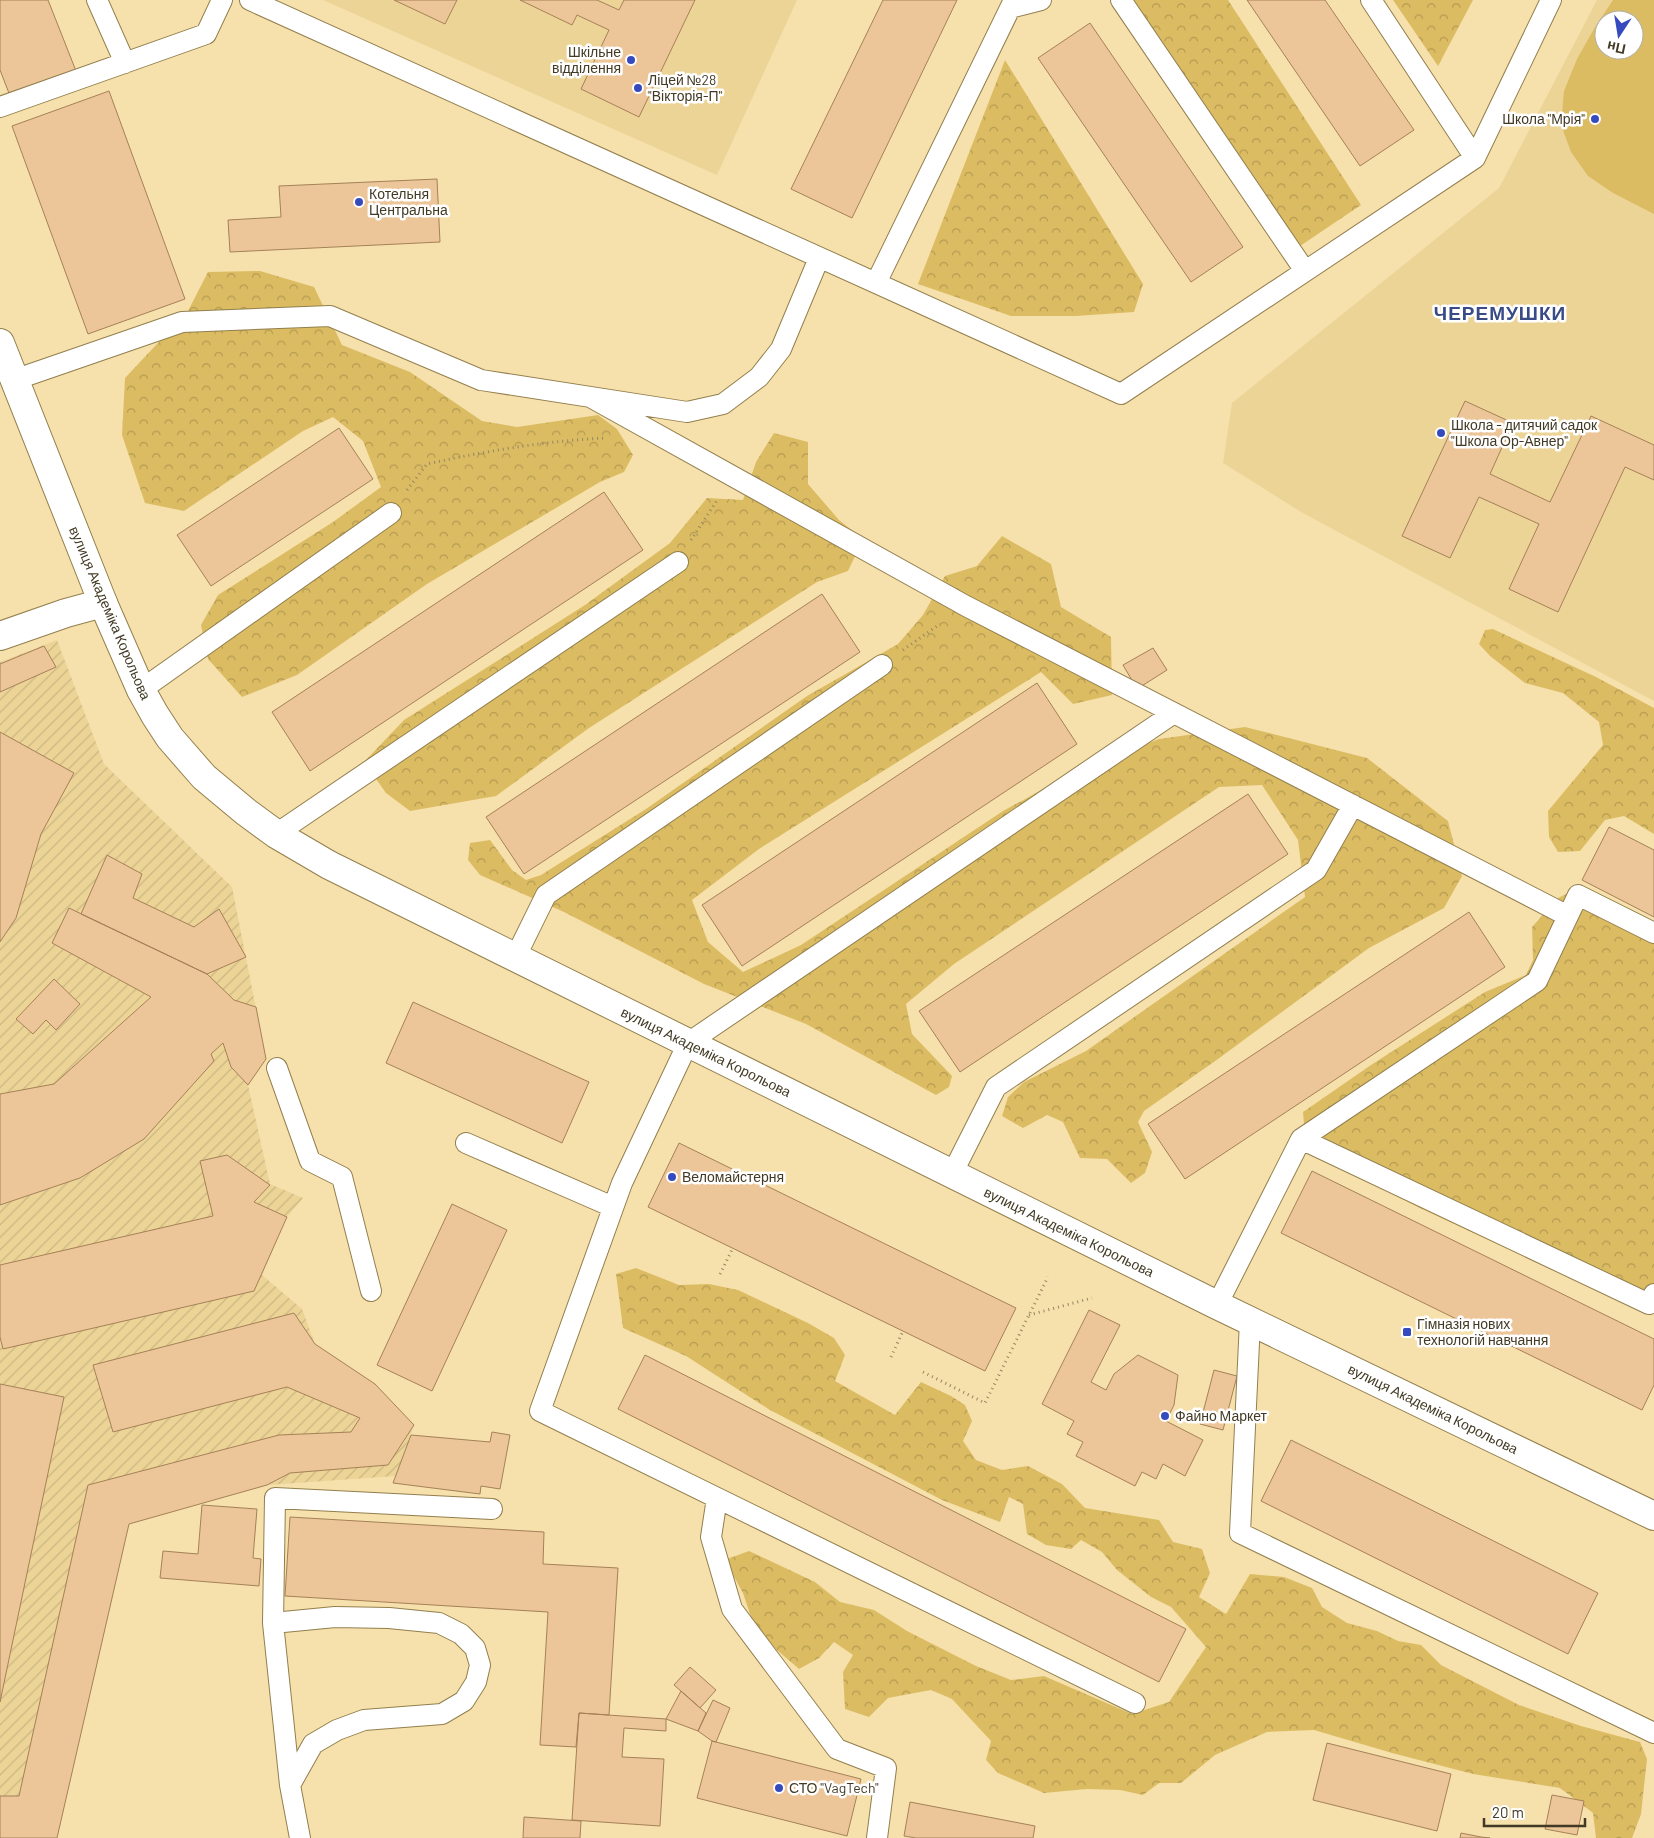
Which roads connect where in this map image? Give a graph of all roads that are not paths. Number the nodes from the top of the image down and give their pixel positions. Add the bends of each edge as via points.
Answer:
1 (97, 0) edge
2 (222, 0) edge
3 (250, 0) edge
4 (1041, 0) edge
5 (1121, 0) edge
6 (1371, 0) edge
7 (1551, 0) edge
8 (1012, 4) edge
9 (125, 63) junction
10 (0, 107) edge
11 (1475, 158) junction
12 (819, 258) junction
13 (1305, 271) junction
14 (876, 284) junction
15 (0, 344) edge
16 (14, 380) junction
17 (592, 398) junction
18 (390, 513) road end
19 (678, 562) road end
20 (103, 603) junction
21 (0, 636) edge
22 (882, 665) road end
23 (141, 690) junction
24 (1174, 713) junction
25 (1353, 805) junction
26 (276, 834) junction
27 (1568, 916) junction
28 (1654, 933) edge
29 (515, 958) junction
30 (688, 1043) junction
31 (276, 1068) dead end
32 (1301, 1139) junction
33 (466, 1143) dead end
34 (952, 1174) junction
35 (613, 1207) junction
36 (371, 1292) dead end
37 (1654, 1294) edge
38 (1217, 1305) junction
39 (1250, 1322) junction
40 (716, 1498) junction
41 (492, 1509) dead end
42 (1654, 1516) edge
43 (273, 1623) junction
44 (1135, 1703) dead end
45 (1654, 1732) edge
46 (290, 1786) junction
47 (300, 1838) edge
48 (877, 1838) edge

1 - 9 lane
2 - 9 lane via 206,34
3 - 12 lane
4 - 8 lane
5 - 13 lane
6 - 11 lane
7 - 11 lane
8 - 14 lane
9 - 10 lane
11 - 13 lane
12 - 14 lane
12 - 17 lane via 780,349 759,378 723,404 687,412
13 - 14 lane via 1121,394
15 - 16 street, вулиця Академіка Корольова
16 - 17 lane via 182,322 330,316 481,380
16 - 20 street, вулиця Академіка Корольова
17 - 24 lane via 966,606
18 - 23 lane
19 - 26 lane
20 - 21 street
20 - 23 street, вулиця Академіка Корольова
22 - 29 lane via 546,895
23 - 26 street, вулиця Академіка Корольова via 170,738 204,776
24 - 25 lane
24 - 30 lane
25 - 27 lane
25 - 34 lane via 1316,870 996,1087
26 - 29 street, вулиця Академіка Корольова via 329,865
27 - 28 lane via 1578,895
27 - 32 lane via 1537,981
29 - 30 street, вулиця Академіка Корольова
30 - 34 street, вулиця Академіка Корольова
30 - 35 lane
31 - 36 lane via 310,1161 342,1177
32 - 37 lane via 1649,1304
32 - 38 lane
33 - 35 lane
34 - 38 street, вулиця Академіка Корольова
35 - 40 lane via 540,1411
38 - 39 street, вулиця Академіка Корольова
39 - 42 street, вулиця Академіка Корольова
39 - 45 lane via 1240,1533
40 - 44 lane
40 - 48 lane via 712,1538 732,1609 837,1749 886,1768
41 - 43 lane via 276,1498
43 - 46 lane
43 - 46 lane via 335,1617 439,1623 461,1634 475,1648 480,1665 476,1682 464,1701 442,1714 364,1720 313,1744
46 - 47 lane

